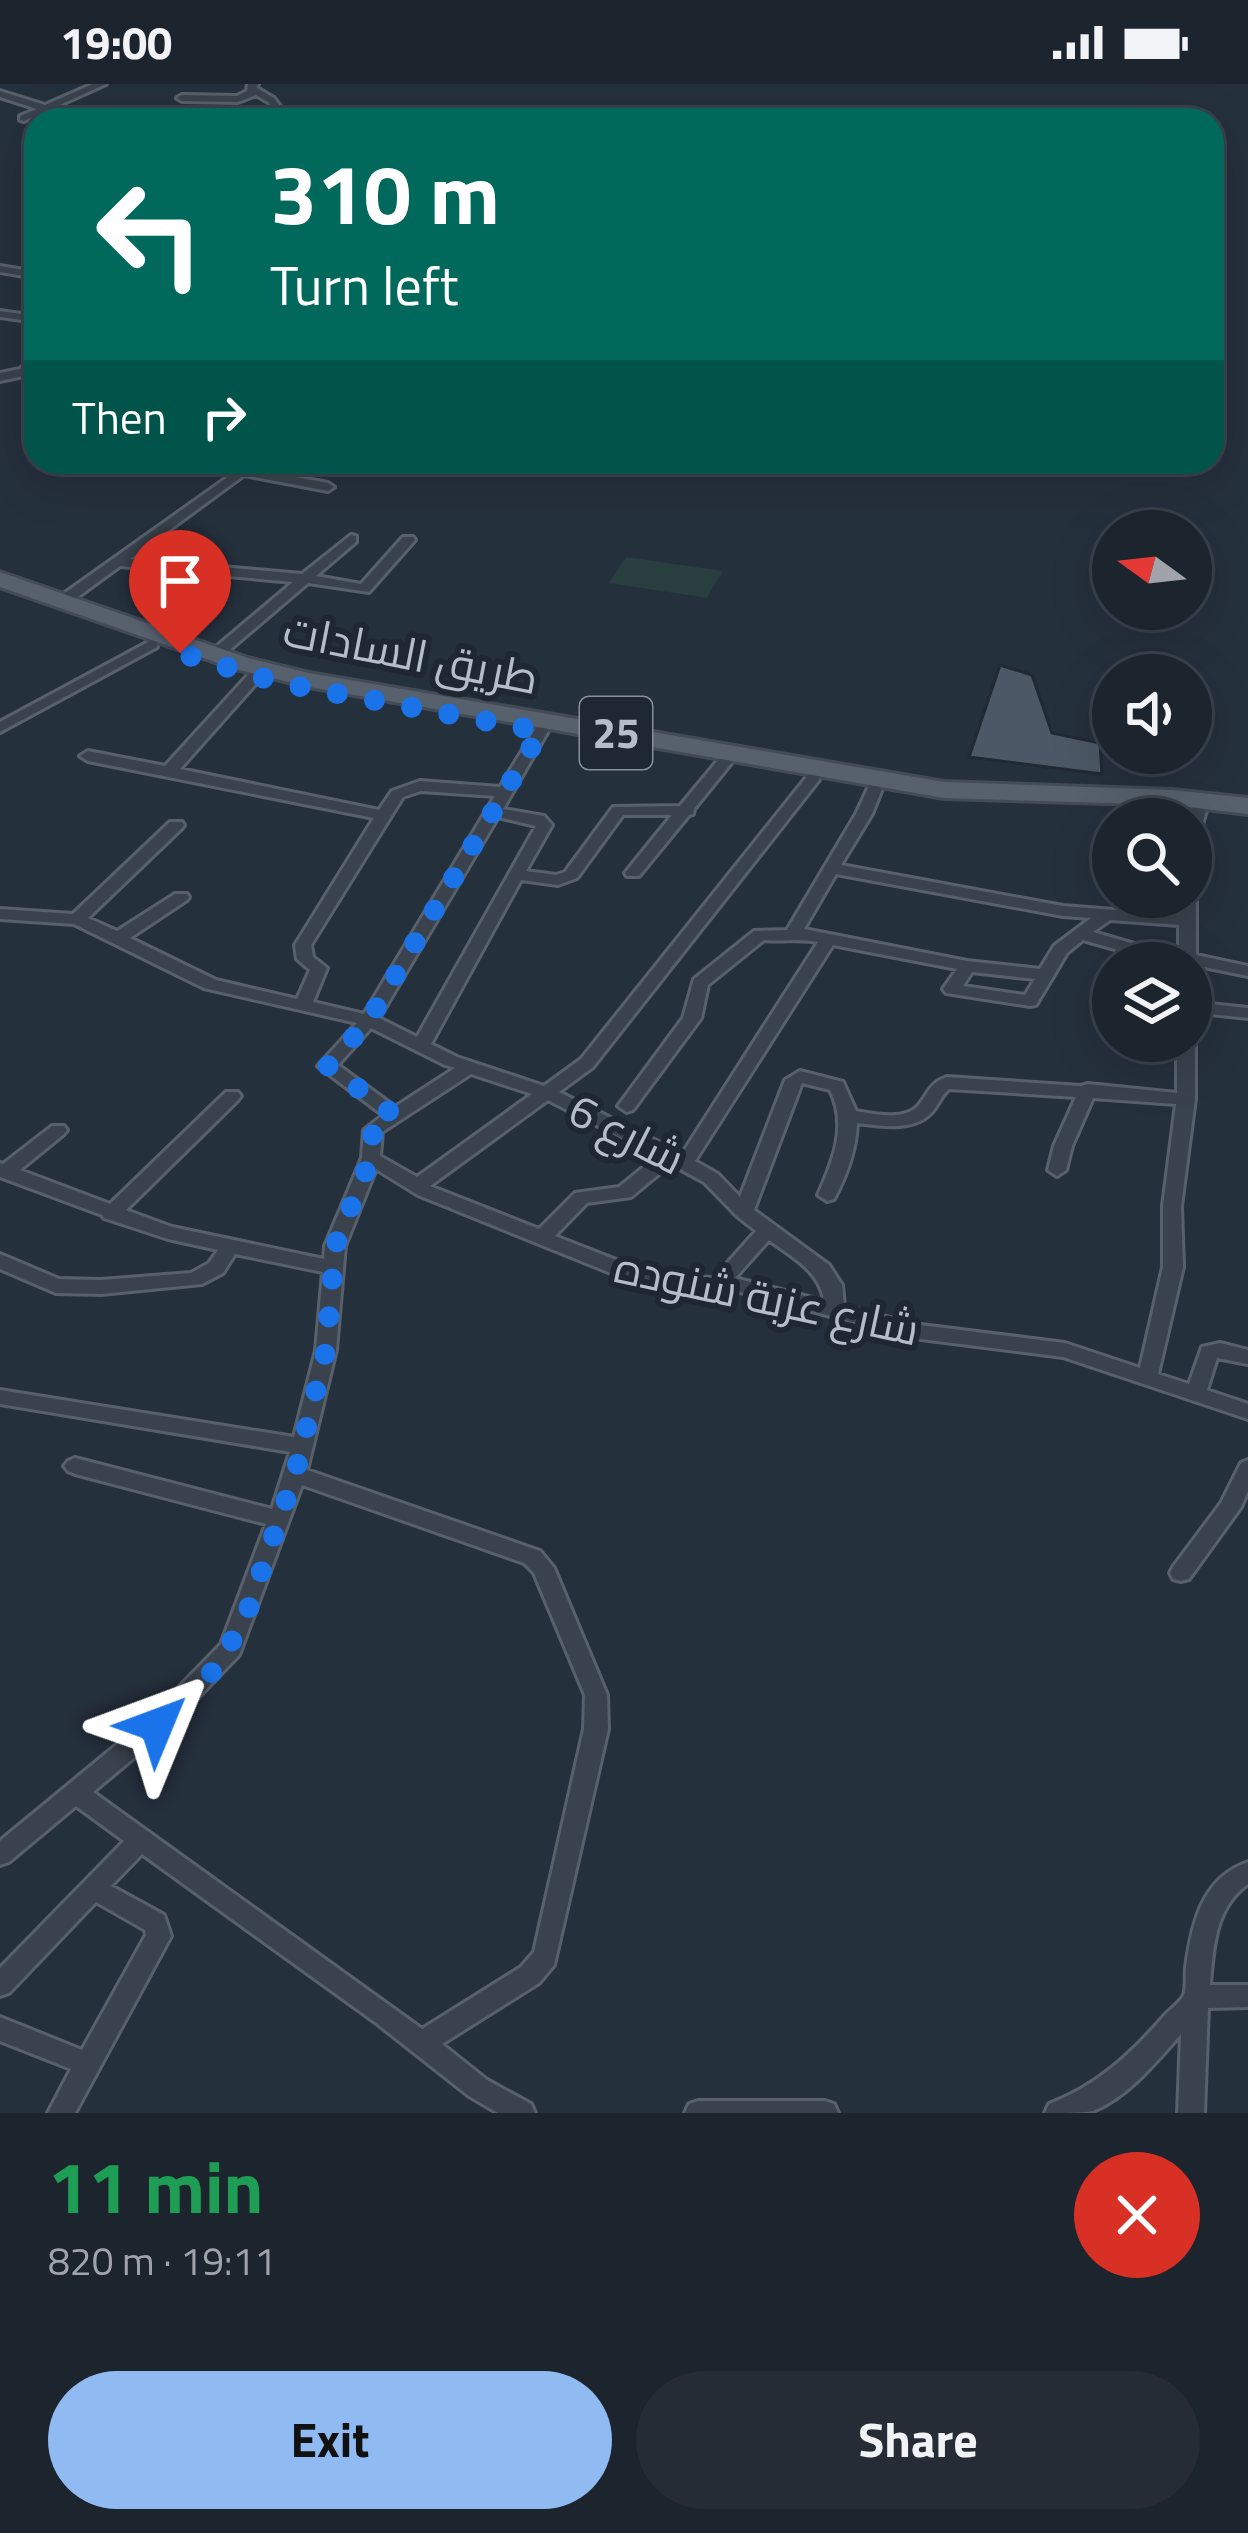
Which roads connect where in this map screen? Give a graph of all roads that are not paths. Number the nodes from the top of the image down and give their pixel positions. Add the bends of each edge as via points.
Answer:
1 (17, 84) edge
2 (101, 84) edge
3 (253, 87) edge
4 (0, 91) edge
5 (182, 98) dead end
6 (44, 108) edge
7 (49, 108) edge
8 (277, 108) edge
9 (238, 474) edge
10 (258, 474) edge
11 (328, 487) dead end
12 (351, 539) dead end
13 (408, 540) dead end
14 (118, 562) junction
15 (0, 579) edge
16 (310, 579) junction
17 (0, 592) edge
18 (63, 601) junction
19 (152, 644) junction
20 (215, 655) junction
21 (254, 677) junction
22 (0, 728) edge
23 (541, 731) junction
24 (88, 756) dead end
25 (724, 762) junction
26 (169, 771) junction
27 (814, 777) junction
28 (874, 789) junction
29 (506, 792) junction
30 (1248, 806) edge
31 (687, 811) junction
32 (494, 812) junction
33 (382, 814) junction
34 (1092, 815) edge
35 (1248, 819) edge
36 (1212, 822) edge
37 (176, 825) dead end
38 (831, 868) junction
39 (633, 873) dead end
40 (517, 875) junction
41 (182, 897) dead end
42 (0, 914) edge
43 (1092, 914) edge
44 (1102, 918) edge
45 (1132, 918) edge
46 (1188, 918) edge
47 (77, 919) junction
48 (1188, 922) junction
49 (794, 932) junction
50 (1084, 934) junction
51 (829, 937) junction
52 (118, 938) junction
53 (1114, 942) edge
54 (1187, 942) edge
55 (1212, 965) edge
56 (967, 966) junction
57 (1248, 971) edge
58 (1045, 975) junction
59 (302, 1007) junction
60 (1212, 1009) edge
61 (1248, 1013) edge
62 (369, 1020) junction
63 (421, 1046) junction
64 (1186, 1062) edge
65 (469, 1067) junction
66 (1088, 1090) junction
67 (548, 1093) junction
68 (232, 1096) dead end
69 (1186, 1099) junction
70 (627, 1106) dead end
71 (394, 1115) junction
72 (850, 1116) junction
73 (58, 1130) dead end
74 (371, 1158) junction
75 (677, 1159) junction
76 (1058, 1170) dead end
77 (3, 1171) edge
78 (416, 1187) junction
79 (827, 1195) dead end
80 (744, 1212) junction
81 (111, 1214) junction
82 (768, 1229) junction
83 (541, 1240) junction
84 (230, 1247) junction
85 (0, 1261) edge
86 (331, 1267) junction
87 (719, 1284) junction
88 (835, 1309) junction
89 (1248, 1357) edge
90 (1148, 1376) junction
91 (1196, 1393) junction
92 (0, 1396) edge
93 (1248, 1412) edge
94 (302, 1446) junction
95 (75, 1466) dead end
96 (1248, 1468) edge
97 (295, 1474) junction
98 (279, 1519) junction
99 (1181, 1573) dead end
100 (74, 1792) junction
101 (141, 1840) junction
102 (0, 1855) edge
103 (1248, 1872) edge
104 (93, 1888) junction
105 (0, 1985) edge
106 (1248, 1996) edge
107 (1198, 1997) junction
108 (0, 2029) edge
109 (422, 2043) junction
110 (85, 2063) junction
111 (61, 2113) edge
112 (522, 2113) edge
113 (698, 2113) edge
114 (825, 2113) edge
115 (1058, 2113) edge
116 (1191, 2113) edge

1 - 4 street
2 - 7 street
3 - 5 street via 235,104
3 - 8 street
4 - 6 street
9 - 14 street
10 - 11 street
12 - 16 street
13 - 16 street via 364,589
14 - 16 street
14 - 18 street
15 - 18 main road, طريق السادات / 25
16 - 20 street
17 - 19 main road, طريق السادات / 25
18 - 20 main road, طريق السادات / 25
19 - 21 main road, طريق السادات / 25
19 - 22 street
20 - 30 main road, طريق السادات / 25 via 309,680 944,790
21 - 23 main road, طريق السادات / 25
21 - 26 street
23 - 25 main road, طريق السادات / 25
23 - 29 street
24 - 26 street
25 - 27 main road, طريق السادات / 25
25 - 31 street
26 - 33 street
27 - 28 main road, طريق السادات / 25
27 - 67 street via 587,1064
28 - 34 main road, طريق السادات / 25
28 - 38 street
29 - 32 street
29 - 33 street via 411,786
31 - 39 street
31 - 40 street via 619,810 571,875
32 - 40 street via 544,825
32 - 62 street
33 - 59 street via 303,945 305,959 319,968
35 - 36 main road, طريق السادات / 25
37 - 47 street
38 - 43 street
38 - 49 street
40 - 63 street
41 - 52 street
42 - 47 street
44 - 50 street
45 - 48 street
46 - 48 street
47 - 52 street, شارع 6
48 - 54 street
49 - 51 street
49 - 70 street via 756,937 700,983 692,1018
50 - 53 street
50 - 58 street via 1060,950
51 - 56 street
51 - 75 street
52 - 59 street, شارع 6 via 210,984
55 - 57 street
56 - 58 street
56 - 58 street via 952,989 1022,1002 1034,998
59 - 62 street, شارع 6
60 - 61 street
62 - 63 street, شارع 6
62 - 71 street via 328,1068
63 - 65 street, شارع 6
64 - 69 street
65 - 67 street, شارع 6
65 - 71 street
66 - 69 street
66 - 72 street via 947,1083 918,1117
66 - 76 street
67 - 75 street, شارع 6
67 - 78 street
68 - 81 street
69 - 90 street via 1173,1267
71 - 74 street via 373,1130
72 - 79 street
72 - 80 street via 837,1086 795,1078
73 - 77 street
74 - 78 street, شارع عزبة شنوده
74 - 86 street
75 - 80 street, شارع 6 via 721,1185
75 - 83 street via 624,1192 582,1197
77 - 81 street
78 - 83 street, شارع عزبة شنوده
80 - 82 street, شارع 6
81 - 84 street
82 - 87 street
82 - 88 street, شارع 6 via 827,1275
83 - 87 street, شارع عزبة شنوده via 655,1283
84 - 85 street via 216,1268 195,1279 101,1287 56,1286
84 - 86 street
86 - 94 street via 326,1350
87 - 88 street, شارع عزبة شنوده
88 - 90 street, شارع عزبة شنوده via 930,1334 1065,1350
89 - 91 street via 1209,1352
90 - 91 street, شارع عزبة شنوده
91 - 93 street, شارع عزبة شنوده
92 - 94 street
94 - 97 street
95 - 98 street
96 - 99 street
97 - 98 street
97 - 109 street via 532,1557 596,1695 596,1729 544,1957 530,1975
98 - 100 street via 230,1649 157,1725
100 - 101 street
100 - 102 street
101 - 104 street
101 - 109 street
103 - 107 street via 1230,1883 1209,1916
104 - 105 street
104 - 110 street via 155,1923 159,1936
106 - 107 street
107 - 115 street via 1116,2085
107 - 116 street
108 - 110 street
109 - 112 street
110 - 111 street
113 - 114 street

